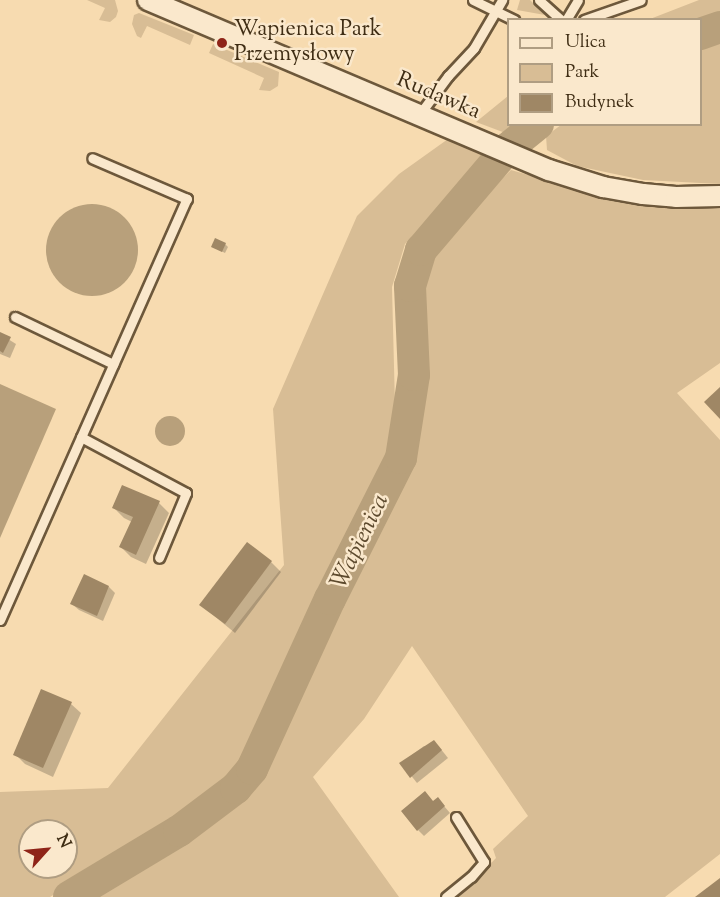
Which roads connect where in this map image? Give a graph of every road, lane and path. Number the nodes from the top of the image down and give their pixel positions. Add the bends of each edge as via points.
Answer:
1 (148, 0) edge
2 (473, 0) edge
3 (502, 0) edge
4 (539, 0) edge
5 (578, 0) edge
6 (622, 0) edge
7 (636, 2) edge
8 (494, 12) junction
9 (509, 18) edge
10 (559, 18) edge
11 (567, 18) edge
12 (590, 18) edge
13 (419, 115) junction
14 (92, 158) dead end
15 (720, 196) edge
16 (15, 317) dead end
17 (113, 364) junction
18 (81, 437) junction
19 (159, 558) dead end
20 (0, 620) edge
21 (456, 817) dead end
22 (446, 897) edge

1 - 13 street, Rudawka
2 - 8 lane
3 - 8 lane
4 - 10 lane
5 - 11 lane
6 - 7 lane
7 - 12 lane
8 - 9 lane
8 - 13 lane via 474,48
13 - 15 street, Rudawka via 549,170 603,187 643,194
14 - 17 lane via 187,199
16 - 17 lane
17 - 18 lane
18 - 19 lane via 186,493
18 - 20 lane
21 - 22 lane via 484,862

